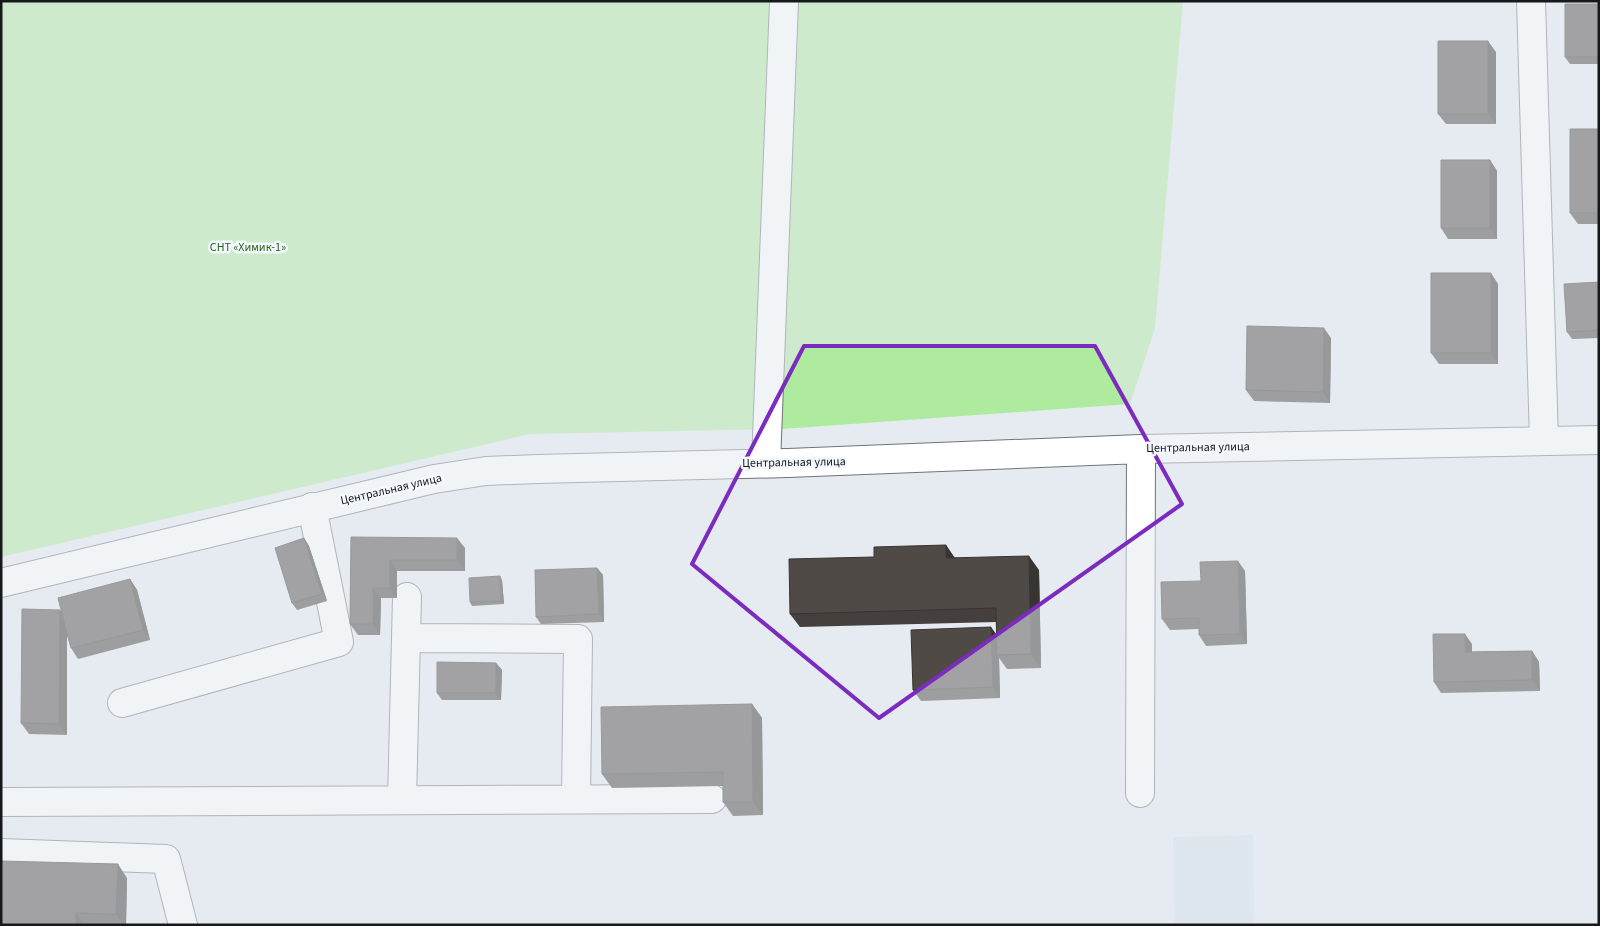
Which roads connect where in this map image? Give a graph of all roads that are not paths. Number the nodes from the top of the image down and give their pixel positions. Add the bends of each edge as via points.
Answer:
1 (784, 1) edge
2 (1531, 1) edge
3 (1599, 440) edge
4 (1544, 441) junction
5 (1141, 449) junction
6 (766, 463) junction
7 (312, 507) junction
8 (1, 584) edge
9 (407, 598) dead end
10 (406, 638) junction
11 (122, 703) dead end
12 (1140, 793) dead end
13 (576, 799) junction
14 (712, 799) dead end
15 (402, 800) junction
16 (1, 802) edge
17 (1, 853) edge
18 (182, 925) edge

1 - 6 street
2 - 4 street
3 - 4 street, Центральная улица
4 - 5 street, Центральная улица
5 - 6 street, Центральная улица
5 - 12 street
6 - 7 street, Центральная улица via 486,471 434,478
7 - 8 street, Центральная улица
7 - 11 street via 338,642
9 - 10 street
10 - 13 street via 578,639
10 - 15 street
13 - 14 street
13 - 15 street
15 - 16 street
17 - 18 street via 166,859

